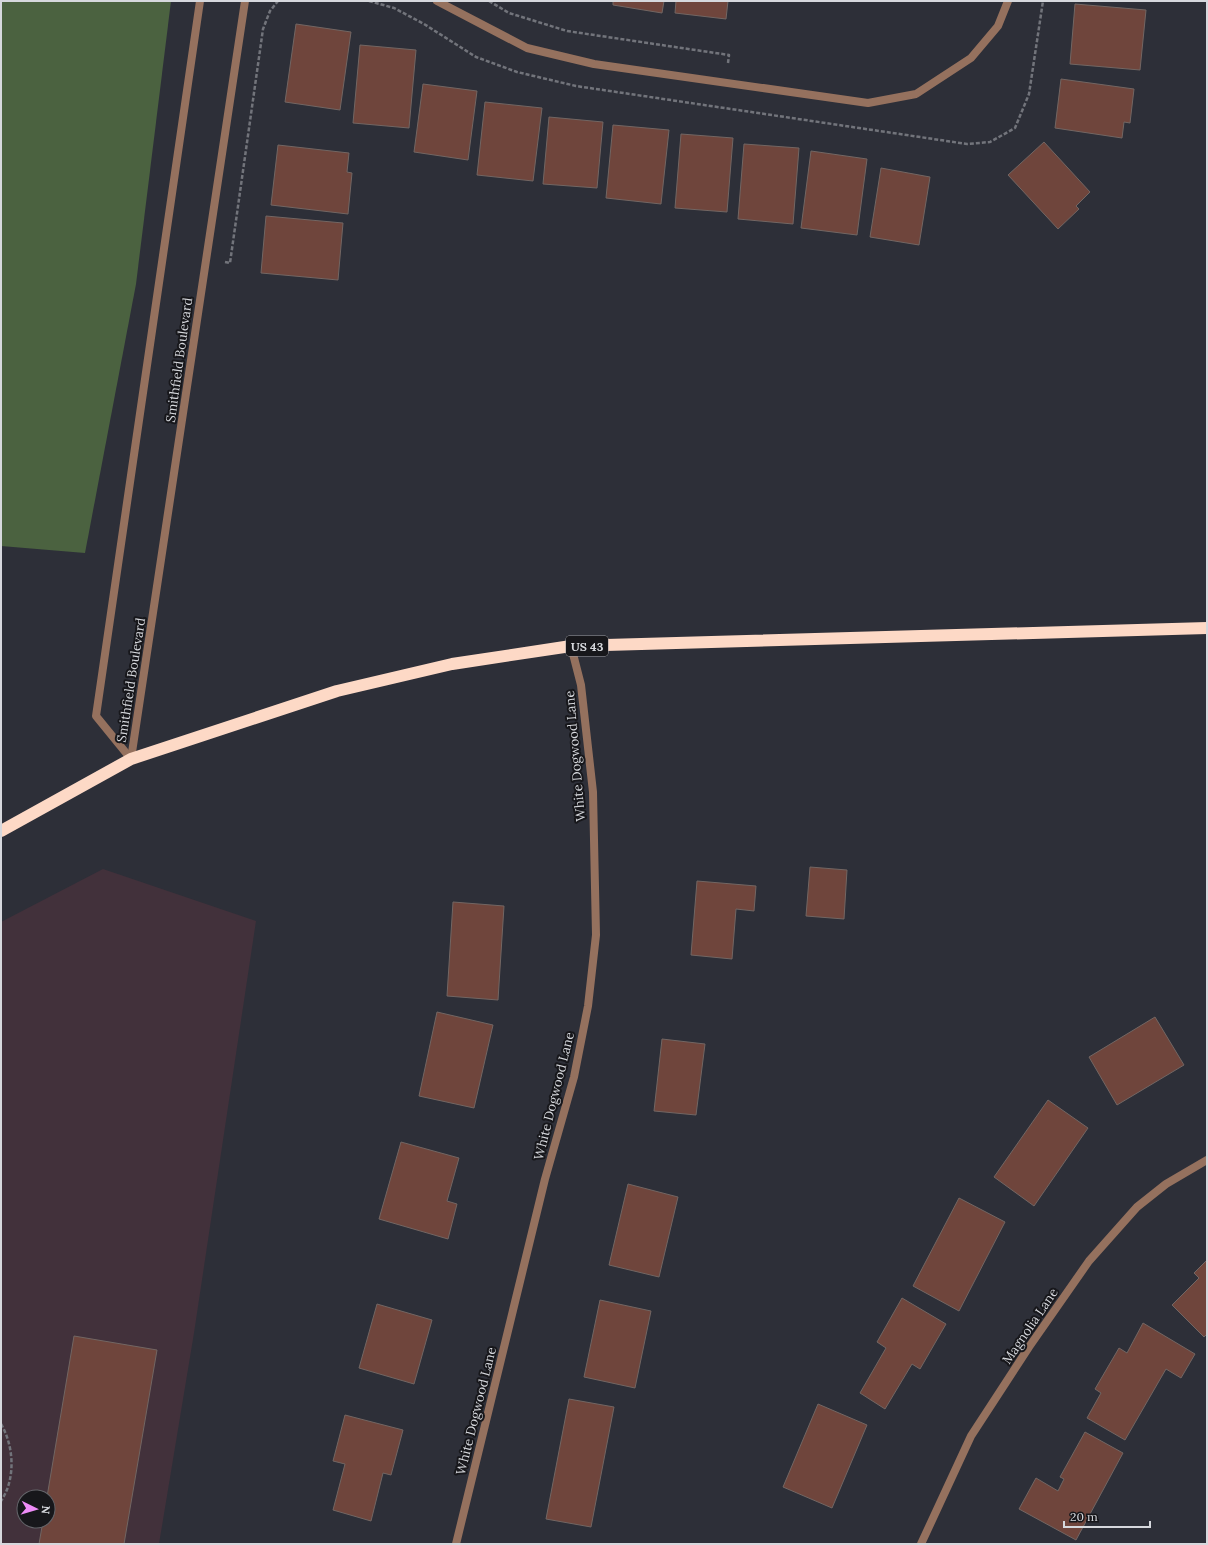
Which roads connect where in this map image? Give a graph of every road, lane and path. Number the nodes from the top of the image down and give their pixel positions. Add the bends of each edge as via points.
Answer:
1 (200, 1) edge
2 (245, 1) edge
3 (278, 1) edge
4 (436, 1) edge
5 (489, 1) edge
6 (1008, 1) edge
7 (724, 82) junction
8 (721, 107) dead end
9 (206, 259) junction
10 (1207, 628) edge
11 (571, 646) junction
12 (131, 759) junction
13 (1, 831) edge
14 (1207, 1160) edge
15 (1, 1424) edge
16 (1, 1501) edge
17 (456, 1544) edge
18 (921, 1544) edge

1 - 12 street, Smithfield Boulevard via 96,716
2 - 9 street, Smithfield Boulevard
3 - 9 path via 270,11 263,29 230,263
4 - 7 street via 527,48 594,64
5 - 7 path via 509,13 567,31 729,55
6 - 7 street via 998,26 971,58 916,94 868,103
7 - 8 path
9 - 12 street, Smithfield Boulevard
10 - 11 highway, US 43
11 - 12 highway, US 43 via 452,664 337,691
11 - 17 street, White Dogwood Lane via 581,685 593,792 596,935 588,1006 574,1076
12 - 13 highway, US 43
14 - 18 street, Magnolia Lane via 1166,1184 1137,1207 1089,1261 1029,1347 972,1436
15 - 16 path via 7,1434 12,1465 7,1492

